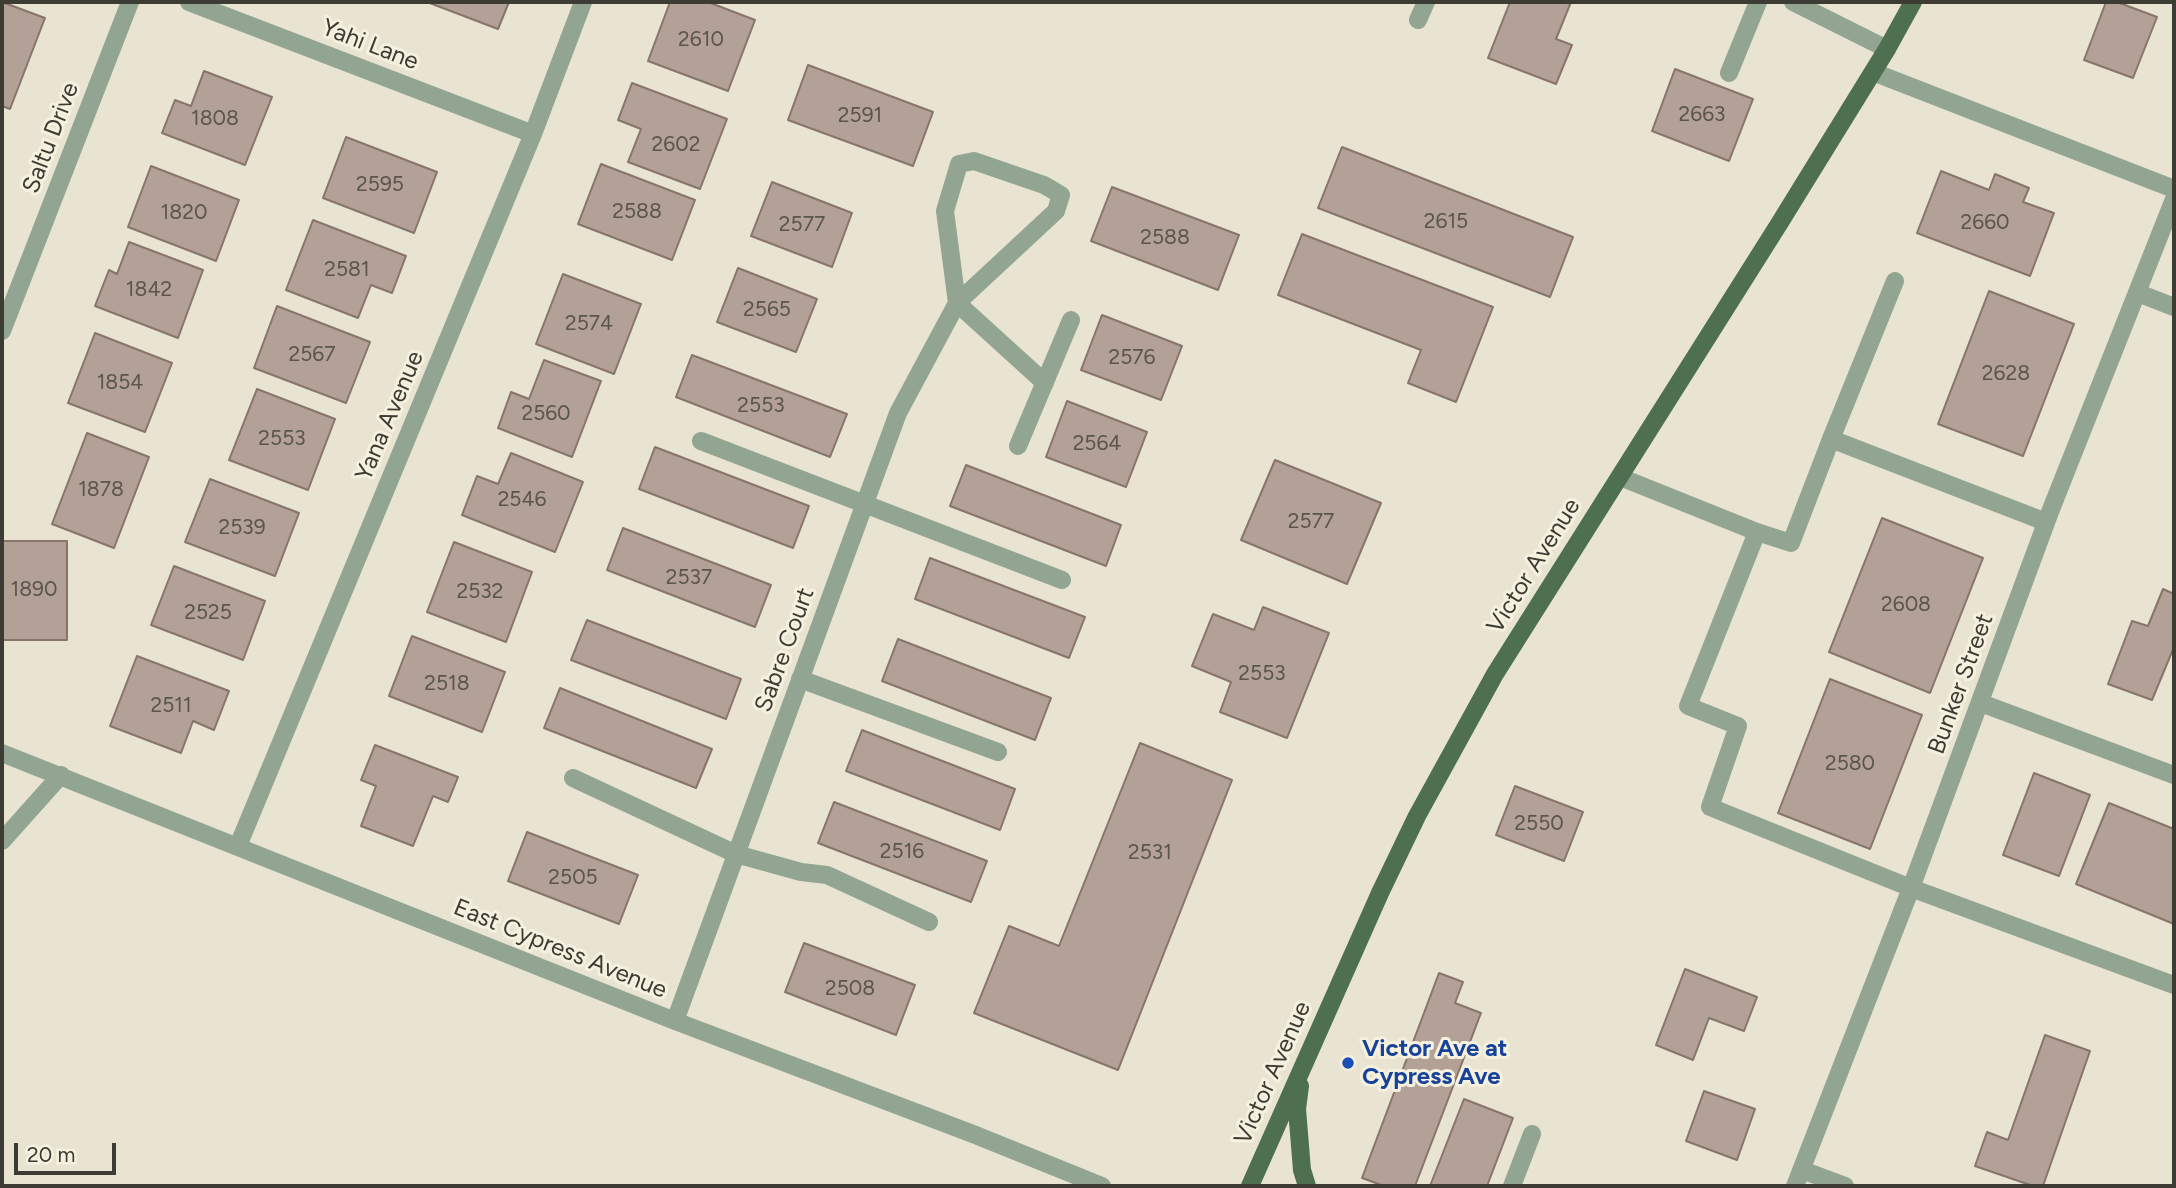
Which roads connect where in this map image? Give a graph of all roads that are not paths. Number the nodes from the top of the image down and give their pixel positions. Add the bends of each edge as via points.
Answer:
1 (130, 2) edge
2 (189, 2) edge
3 (583, 2) edge
4 (1426, 2) edge
5 (1758, 2) edge
6 (1793, 2) edge
7 (1913, 2) edge
8 (1418, 20) dead end
9 (1887, 49) junction
10 (1873, 72) junction
11 (1729, 73) dead end
12 (533, 134) junction
13 (2174, 189) edge
14 (2174, 199) edge
15 (1895, 281) dead end
16 (2138, 293) junction
17 (957, 303) junction
18 (2174, 307) edge
19 (1071, 320) dead end
20 (2, 331) edge
21 (1045, 383) junction
22 (1831, 439) junction
23 (702, 441) dead end
24 (1018, 446) dead end
25 (1620, 477) junction
26 (864, 503) junction
27 (2046, 522) junction
28 (1757, 532) junction
29 (1062, 580) dead end
30 (800, 679) junction
31 (1981, 703) junction
32 (2, 752) edge
33 (998, 752) dead end
34 (61, 775) junction
35 (2174, 775) edge
36 (573, 778) dead end
37 (2, 841) edge
38 (238, 846) junction
39 (736, 854) junction
40 (1911, 888) junction
41 (929, 922) dead end
42 (2174, 985) edge
43 (675, 1021) junction
44 (1304, 1062) junction
45 (1532, 1134) dead end
46 (1798, 1178) edge
47 (1102, 1186) edge
48 (1250, 1186) edge
49 (1307, 1186) edge
50 (1512, 1186) edge
51 (1845, 1186) edge

1 - 20 street, Saltu Drive
2 - 12 street, Yahi Lane
3 - 12 street, Yana Avenue
4 - 8 street
5 - 11 street
6 - 9 street
7 - 9 main road, Victor Avenue
9 - 10 main road, Victor Avenue
10 - 13 street
10 - 25 main road, Victor Avenue
12 - 38 street, Yana Avenue
14 - 16 street, Bunker Street
15 - 22 street
16 - 18 street
16 - 27 street, Bunker Street
17 - 17 street, Sabre Court via 1056,211 1061,195 974,161 959,164 945,211
17 - 21 street
17 - 26 street, Sabre Court via 898,413
19 - 21 street
21 - 24 street
22 - 27 street
22 - 28 street via 1791,543
23 - 26 street
25 - 28 street
25 - 44 main road, Victor Avenue via 1495,674 1417,816
26 - 29 street
26 - 30 street, Sabre Court
27 - 31 street, Bunker Street
28 - 40 street via 1688,706 1738,726 1710,807
30 - 33 street
30 - 39 street, Sabre Court
31 - 35 street
31 - 40 street, Bunker Street
32 - 34 street, East Cypress Avenue
34 - 37 street
34 - 38 street, East Cypress Avenue
36 - 39 street
38 - 43 street, East Cypress Avenue
39 - 41 street via 827,875
39 - 43 street, Sabre Court
40 - 42 street
40 - 46 street, Bunker Street
43 - 47 street, East Cypress Avenue
44 - 48 main road, Victor Avenue
44 - 49 main road via 1297,1109
45 - 50 street
46 - 51 street

